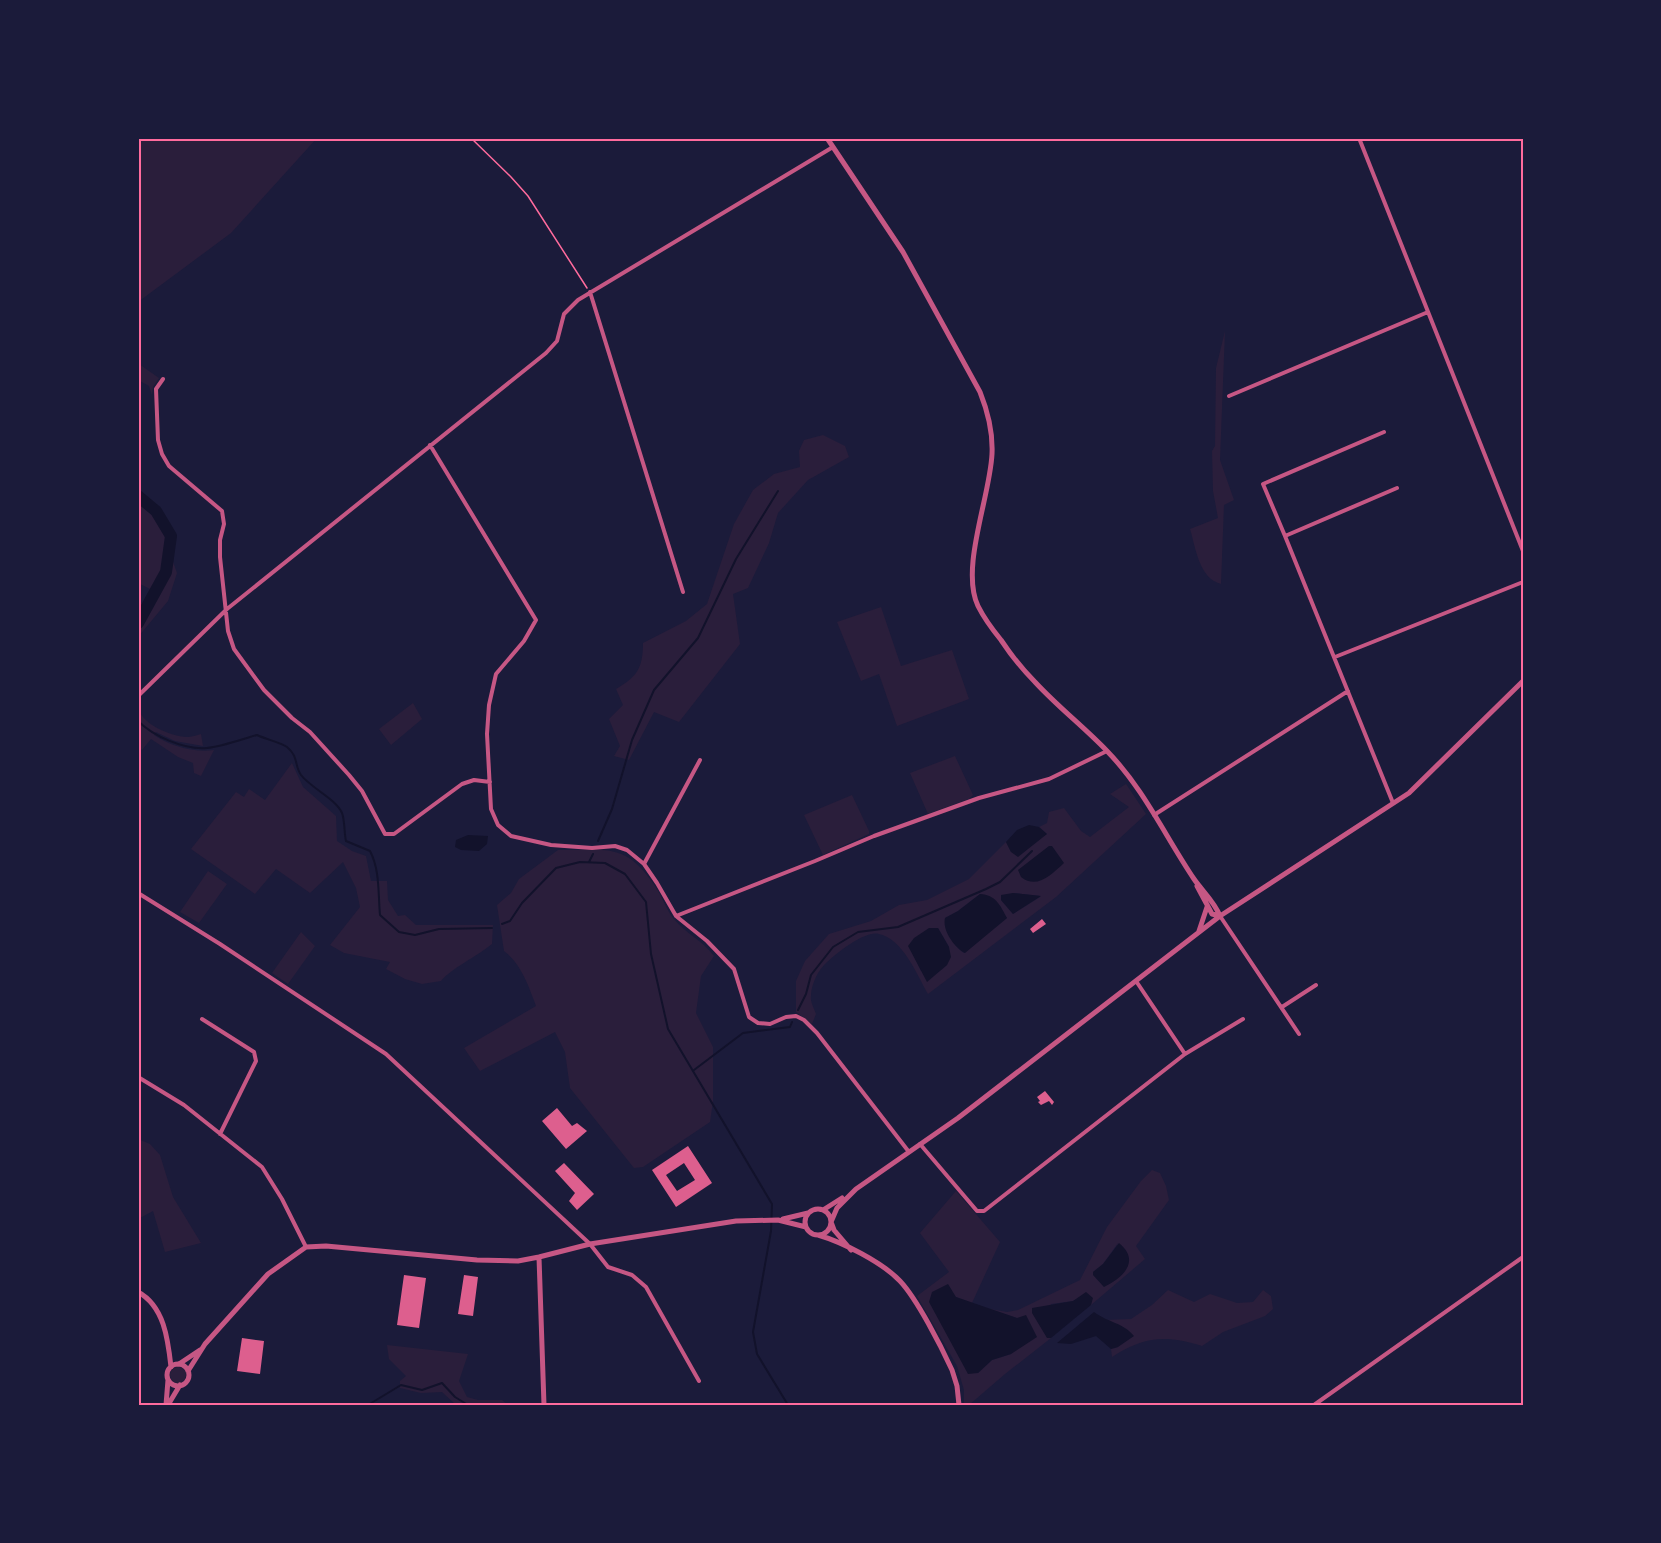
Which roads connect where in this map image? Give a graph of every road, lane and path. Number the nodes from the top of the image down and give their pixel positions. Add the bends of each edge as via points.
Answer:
1 (471, 138) edge
2 (827, 138) edge
3 (1359, 138) edge
4 (833, 147) junction
5 (590, 292) junction
6 (1428, 312) junction
7 (163, 379) dead end
8 (1229, 396) dead end
9 (1384, 432) dead end
10 (430, 445) junction
11 (1397, 488) dead end
12 (1285, 536) junction
13 (1523, 552) edge
14 (1523, 582) edge
15 (683, 592) dead end
16 (227, 609) junction
17 (1335, 657) junction
18 (1523, 681) edge
19 (1347, 691) junction
20 (138, 696) edge
21 (1107, 751) junction
22 (700, 760) dead end
23 (490, 782) junction
24 (1393, 804) junction
25 (1154, 815) junction
26 (644, 864) junction
27 (1195, 880) junction
28 (138, 893) edge
29 (1207, 907) junction
30 (1216, 907) junction
31 (1228, 911) junction
32 (676, 916) junction
33 (1220, 916) junction
34 (1198, 933) junction
35 (1136, 981) junction
36 (1316, 985) dead end
37 (1282, 1007) junction
38 (202, 1019) dead end
39 (1243, 1019) dead end
40 (1299, 1034) dead end
41 (1185, 1054) junction
42 (138, 1077) edge
43 (220, 1134) junction
44 (921, 1144) junction
45 (909, 1152) junction
46 (856, 1189) junction
47 (823, 1210) junction
48 (808, 1213) junction
49 (778, 1220) junction
50 (831, 1222) junction
51 (806, 1227) junction
52 (818, 1235) junction
53 (590, 1244) junction
54 (306, 1247) junction
55 (851, 1250) junction
56 (539, 1257) junction
57 (1523, 1257) edge
58 (138, 1292) edge
59 (203, 1347) junction
60 (179, 1364) junction
61 (171, 1367) junction
62 (188, 1371) junction
63 (168, 1378) junction
64 (699, 1381) dead end
65 (180, 1385) junction
66 (167, 1405) edge
67 (544, 1405) edge
68 (958, 1405) edge
69 (1314, 1405) edge

1 - 5 path via 528,196
2 - 4 street
3 - 6 street
4 - 5 street
4 - 21 street via 903,252 986,407 993,454 972,577 977,605 1035,682
5 - 10 street via 564,314 556,342 546,353
5 - 15 street
6 - 8 street
6 - 13 street
7 - 16 street via 156,389 162,454 169,466 222,511 224,517 220,557
9 - 12 street via 1263,484
10 - 16 street
10 - 23 street via 536,620 496,674 492,688 487,734
11 - 12 street
12 - 17 street
14 - 17 street
16 - 20 street
16 - 23 street via 234,650 249,672 349,775 362,791 384,834 394,834 462,784 474,780
17 - 19 street
18 - 24 street via 1422,781
19 - 24 street
19 - 25 street
21 - 25 street
21 - 32 street via 1049,779 979,798 874,836
22 - 26 street
23 - 26 street via 491,809 498,825 511,836 551,845 615,846
24 - 31 street
25 - 27 street
26 - 32 street
27 - 29 street
27 - 30 street
28 - 53 street via 386,1054
29 - 33 street
29 - 34 street
30 - 31 street
30 - 33 street
31 - 33 street
32 - 45 street via 734,969 749,1017 770,1024 786,1017 804,1020
33 - 34 street
33 - 37 street
34 - 35 street
35 - 41 street
35 - 44 street
36 - 37 street
37 - 40 street
38 - 43 street via 254,1052 256,1061
39 - 41 street
41 - 44 street via 984,1211 977,1211
42 - 43 street via 184,1105
43 - 54 street via 262,1167
44 - 45 street
45 - 46 street
46 - 47 street
46 - 50 street via 837,1208
47 - 48 street
47 - 50 street
48 - 49 street
48 - 51 street
49 - 51 street
49 - 53 street via 700,1226
50 - 52 street via 827,1231
50 - 55 street via 838,1237
51 - 52 street via 808,1232
52 - 55 street
53 - 56 street
53 - 64 street via 608,1267 632,1275 646,1287
54 - 56 street via 326,1245 496,1261
54 - 59 street via 268,1274
55 - 68 street via 888,1271 906,1289 952,1370
56 - 67 street
57 - 69 street
58 - 61 street via 159,1311
59 - 60 street
59 - 62 street
60 - 61 street
60 - 62 street
61 - 63 street
62 - 65 street via 187,1380
63 - 65 street
63 - 66 street
65 - 66 street

